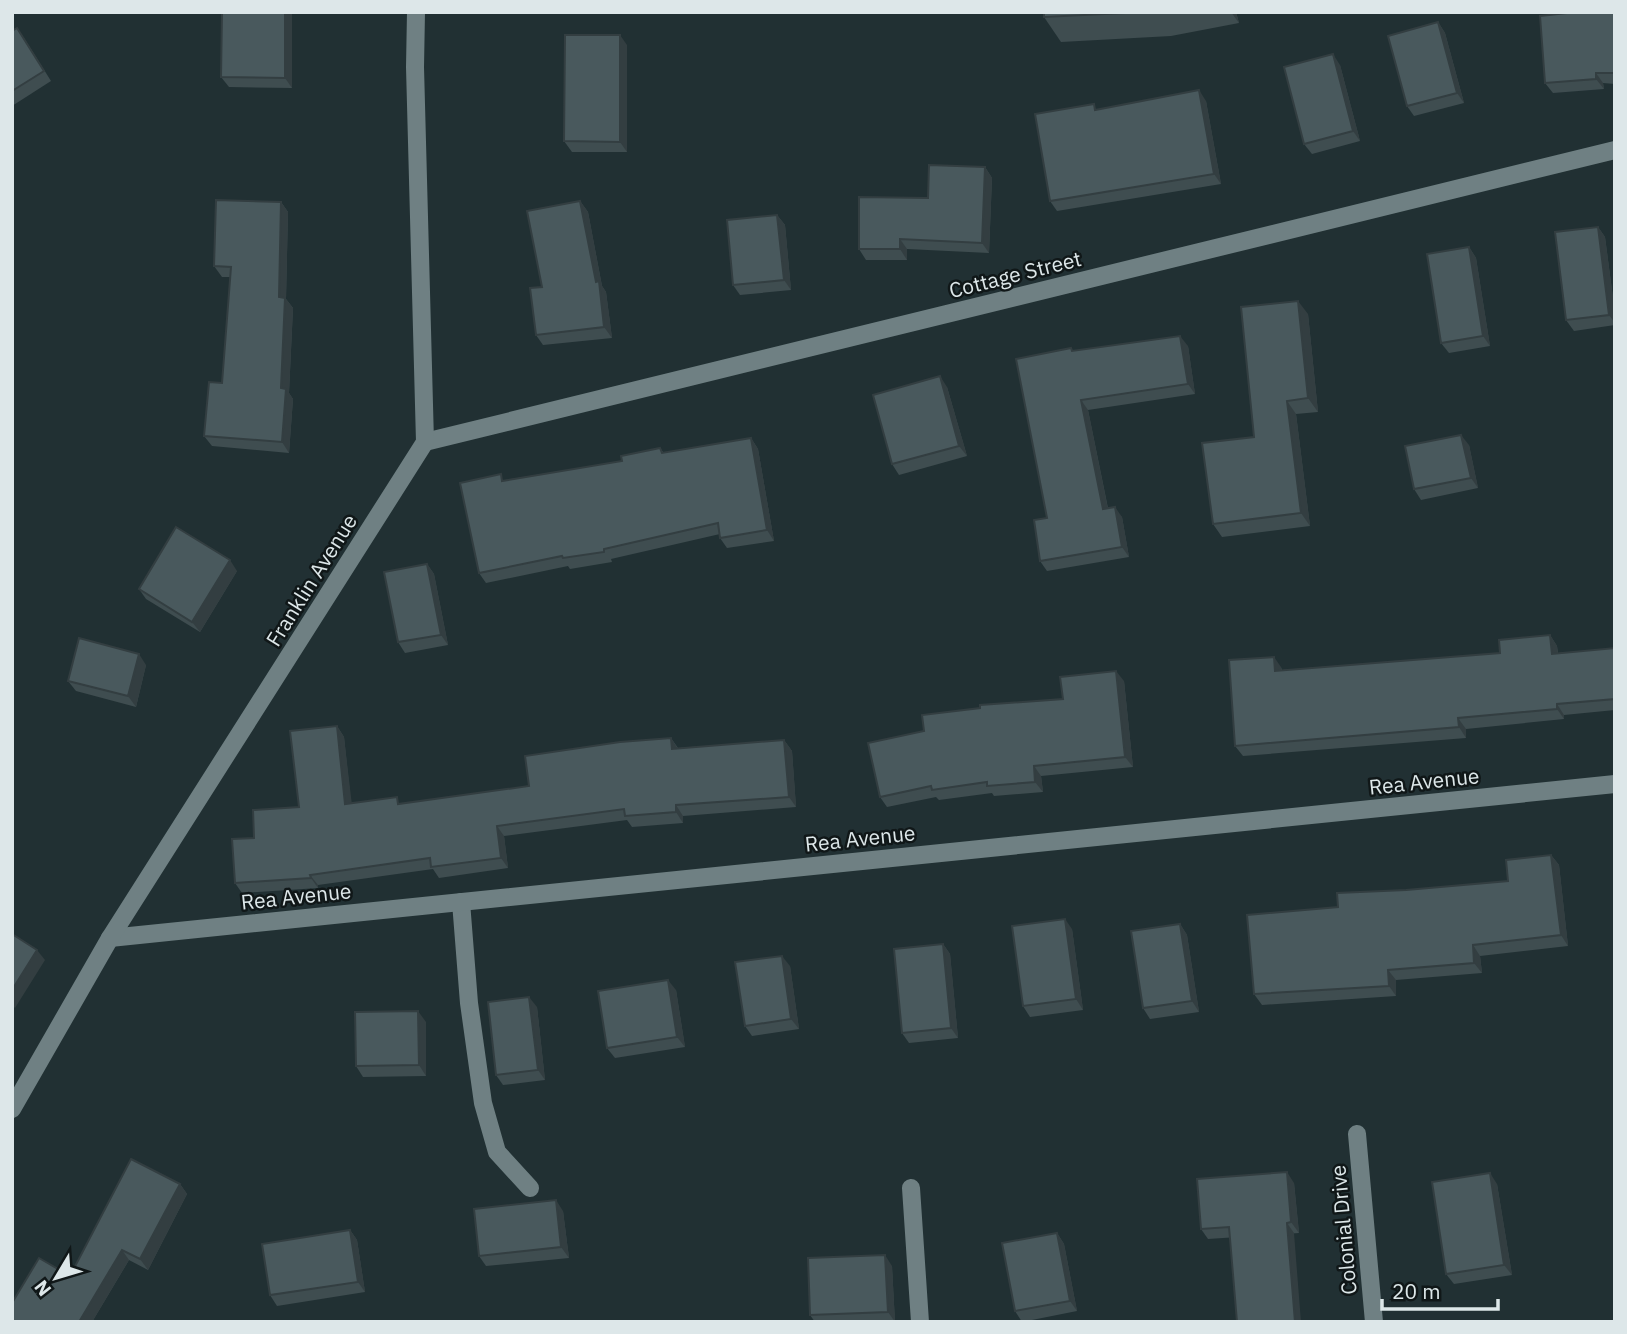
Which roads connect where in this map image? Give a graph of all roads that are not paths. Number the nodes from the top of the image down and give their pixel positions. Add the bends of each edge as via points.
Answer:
1 (416, 12) edge
2 (1615, 150) edge
3 (425, 442) junction
4 (1615, 784) edge
5 (461, 902) junction
6 (110, 938) junction
7 (12, 1109) edge
8 (1357, 1134) dead end
9 (530, 1188) dead end
10 (911, 1188) dead end
11 (920, 1322) edge
12 (1374, 1322) edge

1 - 3 street
2 - 3 street, Cottage Street
3 - 6 street, Franklin Avenue
4 - 5 street, Rea Avenue
5 - 6 street, Rea Avenue
5 - 9 street via 483,1103 497,1152
6 - 7 street, Franklin Avenue
8 - 12 street, Colonial Drive
10 - 11 street

